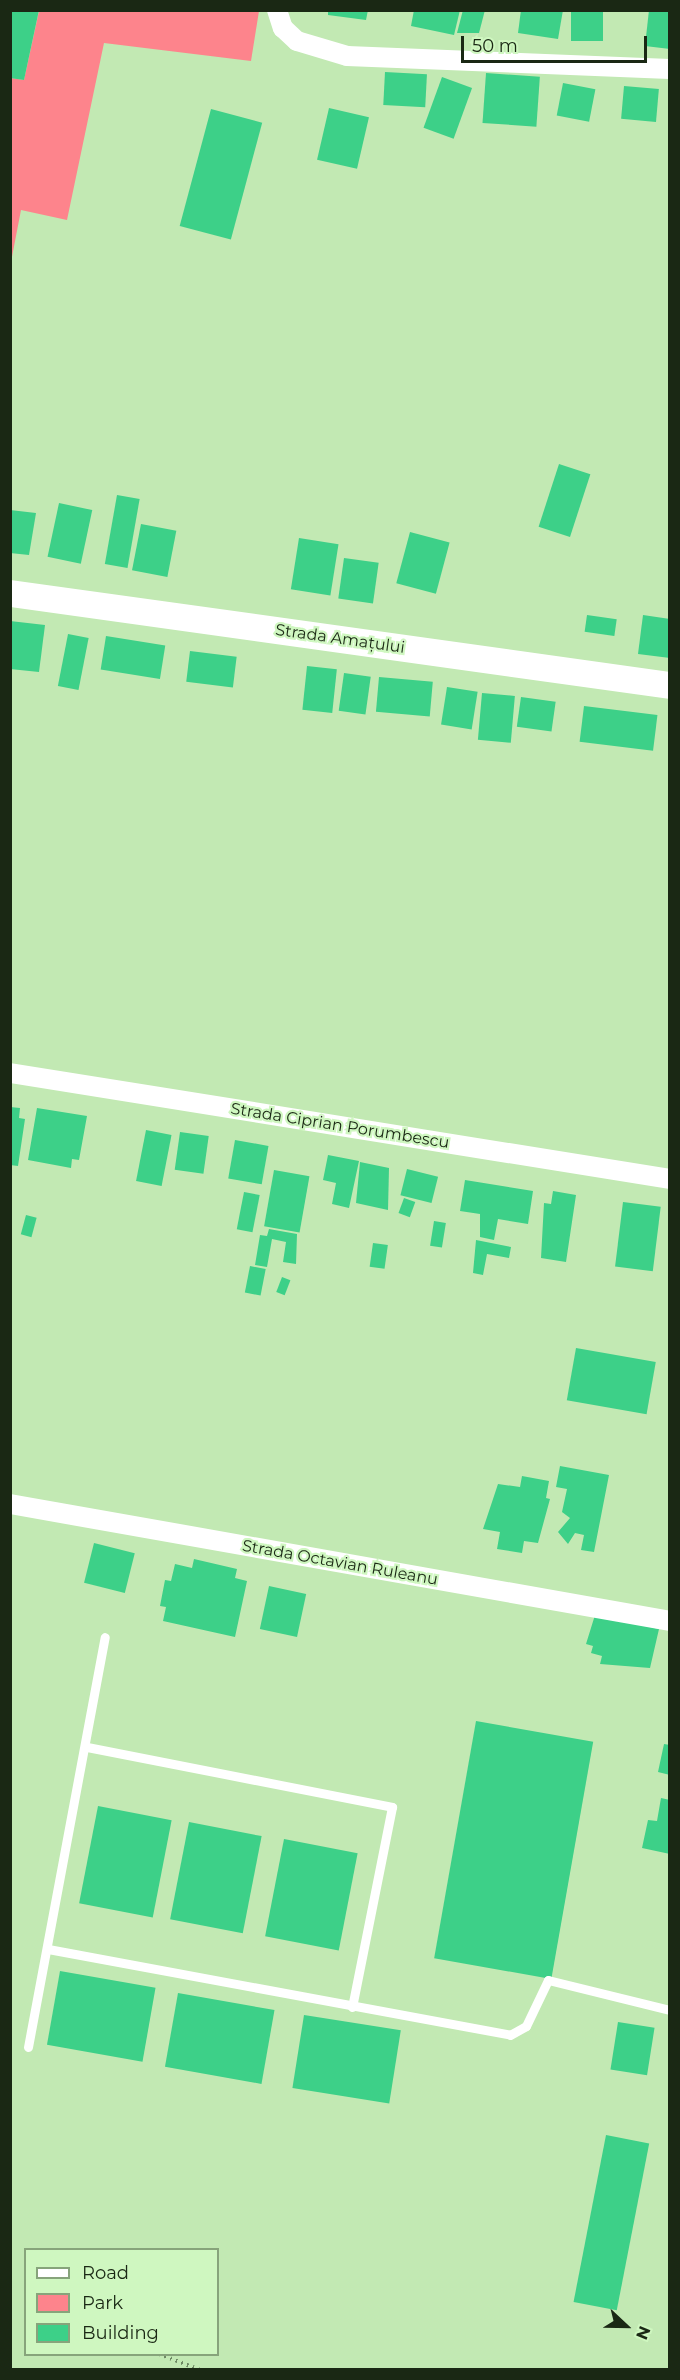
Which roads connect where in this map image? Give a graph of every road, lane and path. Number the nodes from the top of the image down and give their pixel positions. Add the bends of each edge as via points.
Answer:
1 (277, 10) edge
2 (669, 69) edge
3 (10, 593) edge
4 (669, 685) edge
5 (10, 1073) edge
6 (669, 1179) edge
7 (10, 1504) edge
8 (669, 1621) edge
9 (105, 1637) dead end
10 (87, 1747) junction
11 (48, 1949) junction
12 (352, 2007) junction
13 (669, 2010) edge
14 (28, 2047) dead end
15 (162, 2356) edge
16 (200, 2370) edge

1 - 2 street via 283,28 297,42 347,56
3 - 4 main road, Strada Amațului
5 - 6 street, Strada Ciprian Porumbescu
7 - 8 street, Strada Octavian Ruleanu
9 - 10 lane
10 - 11 lane
10 - 12 lane via 392,1808
11 - 12 lane
11 - 14 lane
12 - 13 lane via 510,2035 526,2026 548,1980
15 - 16 path

